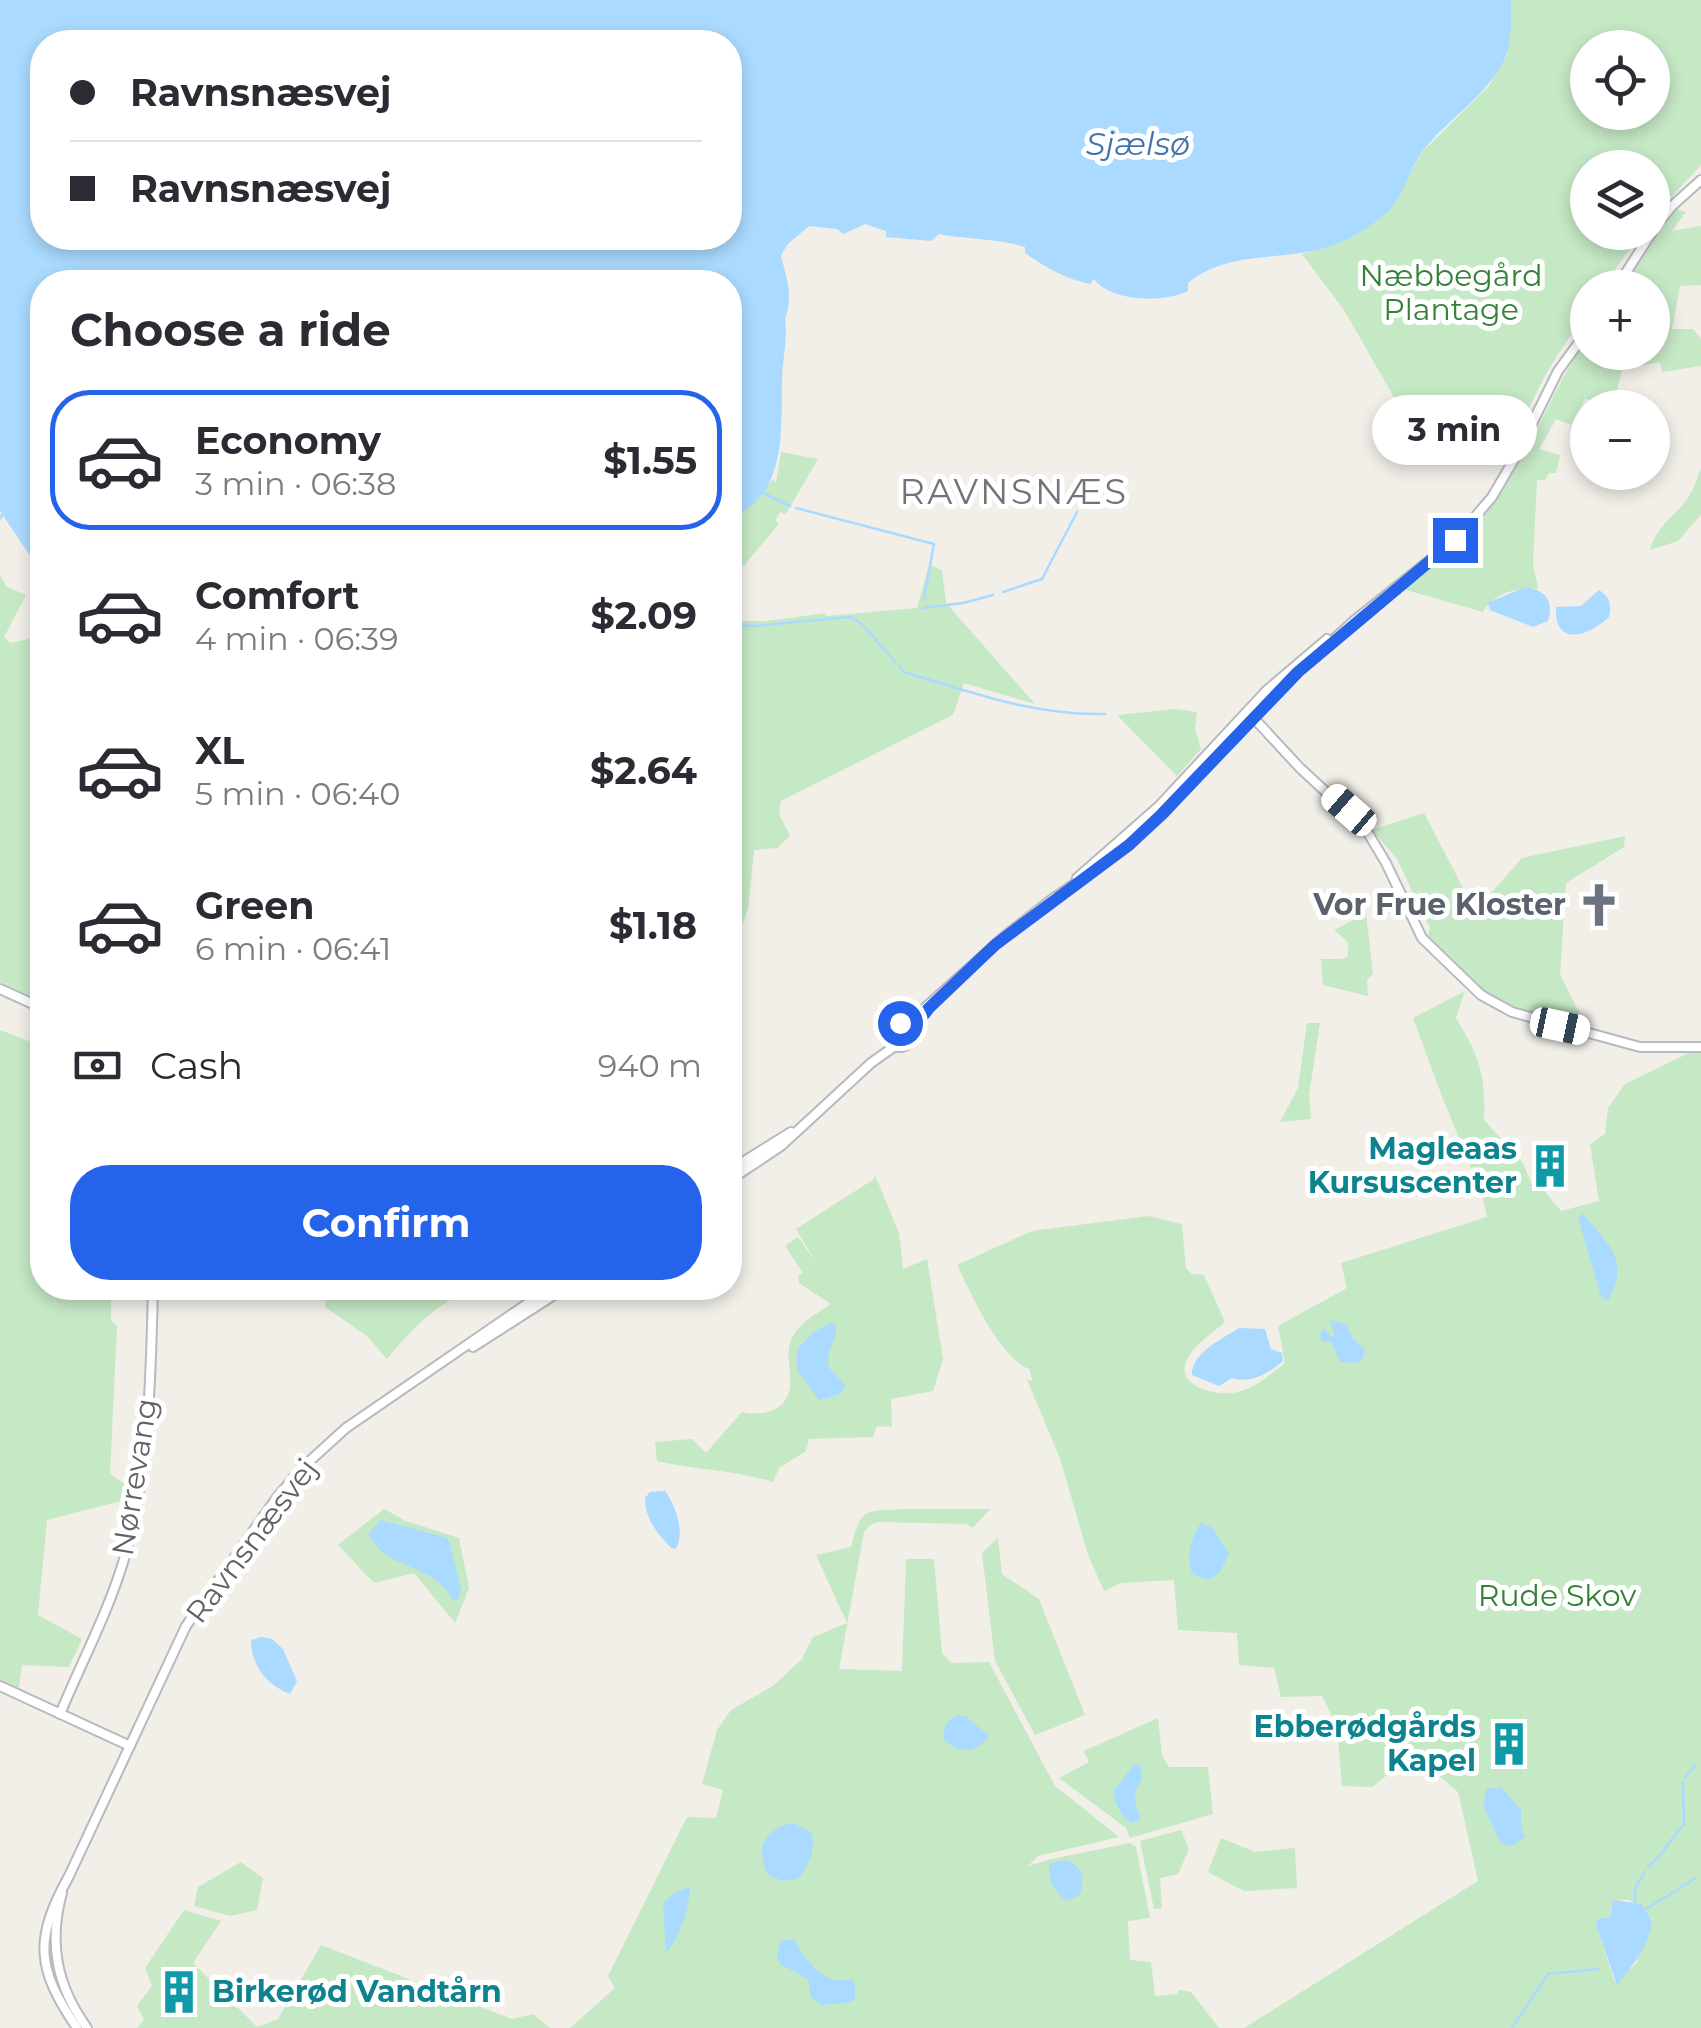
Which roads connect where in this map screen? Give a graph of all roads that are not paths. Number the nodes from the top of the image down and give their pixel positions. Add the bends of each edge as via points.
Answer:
1 (1701, 180) edge
2 (1670, 209) edge
3 (1570, 355) edge
4 (1250, 713) junction
5 (0, 989) edge
6 (30, 1003) edge
7 (909, 1027) junction
8 (892, 1044) junction
9 (1701, 1047) edge
10 (808, 1122) junction
11 (742, 1163) edge
12 (742, 1172) edge
13 (152, 1300) edge
14 (533, 1300) edge
15 (546, 1300) edge
16 (450, 1358) junction
17 (0, 1686) edge
18 (60, 1714) junction
19 (130, 1746) junction
20 (64, 1884) junction
21 (77, 2028) edge
22 (87, 2028) edge

1 - 2 main road
3 - 4 main road via 1475,518 1294,664
4 - 7 main road via 1159,806
4 - 9 main road via 1365,828 1422,938 1481,996 1512,1012 1624,1043
5 - 6 main road
7 - 8 main road via 909,1044
7 - 8 main road via 890,1028
8 - 10 main road
10 - 11 main road
10 - 12 main road
13 - 18 main road, Nørrevang via 132,1523 114,1590
14 - 16 main road, Ravnsnæsvej
15 - 16 main road, Ravnsnæsvej
16 - 19 main road, Ravnsnæsvej via 346,1428 278,1496 186,1626
17 - 18 main road
18 - 19 main road
19 - 20 main road, Ravnsnæsvej
20 - 21 main road, Ravnsnæsvej via 51,1906 44,1960 56,1998
20 - 22 main road, Ravnsnæsvej via 55,1954 72,2007

